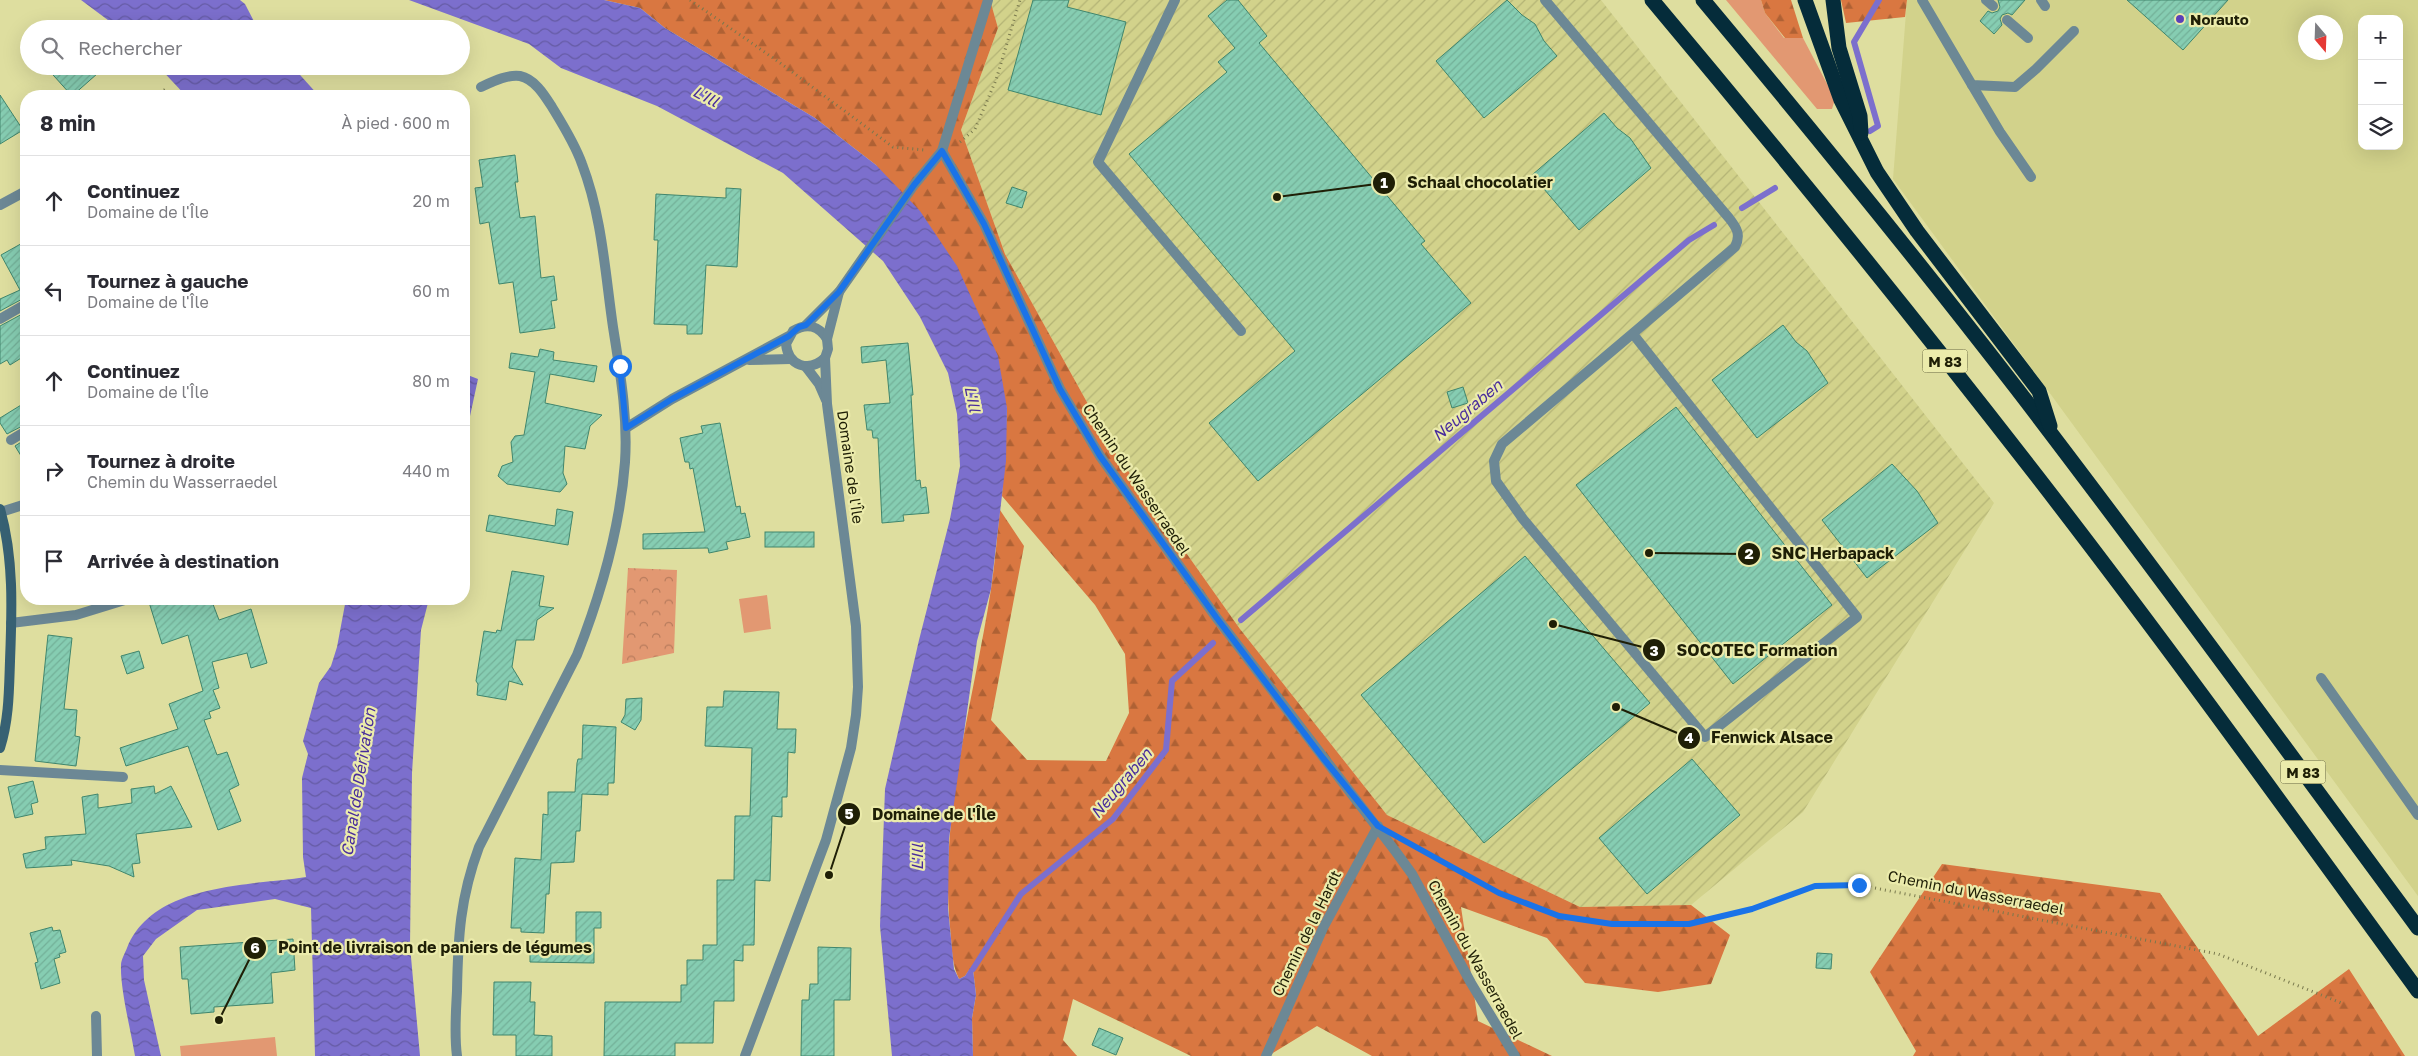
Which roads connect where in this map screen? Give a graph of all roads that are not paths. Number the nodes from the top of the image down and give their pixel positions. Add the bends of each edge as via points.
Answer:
1 (988, 0) edge
2 (1175, 0) edge
3 (1545, 0) edge
4 (1652, 0) edge
5 (1703, 0) edge
6 (1804, 0) edge
7 (1833, 0) edge
8 (1922, 0) edge
9 (2007, 20) dead end
10 (2074, 30) dead end
11 (2028, 38) dead end
12 (1972, 85) junction
13 (481, 87) dead end
14 (1861, 142) junction
15 (942, 151) junction
16 (2031, 177) dead end
17 (20, 194) edge
18 (0, 206) edge
19 (839, 292) junction
20 (20, 307) edge
21 (0, 319) edge
22 (806, 325) junction
23 (1241, 331) dead end
24 (1633, 334) junction
25 (789, 336) junction
26 (827, 339) junction
27 (825, 358) junction
28 (790, 359) junction
29 (746, 360) junction
30 (806, 367) junction
31 (827, 404) junction
32 (626, 428) junction
33 (20, 435) edge
34 (2053, 436) junction
35 (11, 440) dead end
36 (20, 505) edge
37 (1, 510) edge
38 (108, 605) edge
39 (11, 623) junction
40 (2321, 678) dead end
41 (0, 748) edge
42 (0, 770) edge
43 (123, 777) dead end
44 (2418, 815) edge
45 (1378, 826) junction
46 (2418, 928) edge
47 (2418, 991) edge
48 (96, 1016) dead end
49 (97, 1056) edge
50 (456, 1056) edge
51 (745, 1056) edge
52 (1266, 1056) edge
53 (1515, 1056) edge

1 - 15 street
2 - 23 street via 1098,162
3 - 24 street via 1737,228 1739,239 1735,247
4 - 47 highway, M 83 via 1763,132 2037,477
5 - 34 highway, M 83 via 1810,129
6 - 14 highway via 1828,67
7 - 14 highway via 1839,48 1860,116
8 - 12 street
9 - 11 street
10 - 12 street via 2016,87
12 - 16 street
13 - 32 street via 520,76 531,82 550,103 582,163 596,209 621,373
14 - 34 highway via 1917,232 2039,391
15 - 19 street, Domaine de l'Île via 914,185
15 - 45 street, Chemin du Wasserraedel via 984,224 1060,389 1100,456 1222,625
17 - 18 street
19 - 22 street, Domaine de l'Île
19 - 26 street, Domaine de l'Île
20 - 21 street
22 - 25 street
22 - 26 street via 815,327
24 - 24 street via 1502,444 1494,461 1496,481 1523,519 1705,737 1857,618
25 - 28 street via 786,344
25 - 29 street
26 - 27 street, Domaine de l'Île
27 - 30 street
27 - 31 street, Domaine de l'Île
28 - 29 street
28 - 30 street
29 - 32 street via 672,399
30 - 31 street, Domaine de l'Île via 819,384
31 - 51 street, Domaine de l'Île via 856,626 856,715 851,748 826,840
32 - 50 street via 616,528 589,624 577,655 479,847 465,891 458,938
33 - 35 street
34 - 46 highway, M 83
36 - 37 street
37 - 39 main road via 10,567
38 - 39 street via 76,615
39 - 41 main road via 8,707
40 - 44 street
42 - 43 street
45 - 52 street, Chemin de la Hardt via 1322,928
45 - 53 street, Chemin du Wasserraedel via 1412,874
48 - 49 street

